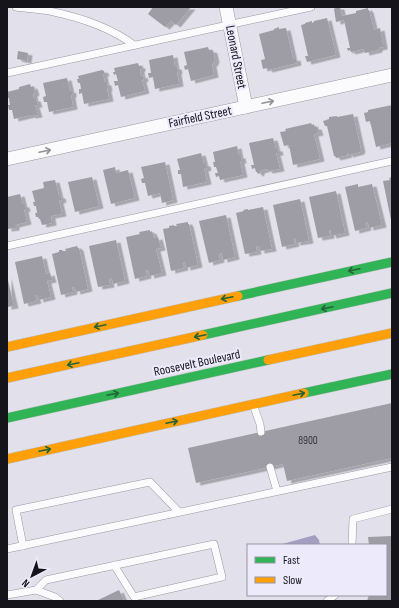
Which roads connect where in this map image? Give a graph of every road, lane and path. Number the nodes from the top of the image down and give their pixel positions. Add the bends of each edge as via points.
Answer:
1 (16, 7) edge
2 (226, 7) edge
3 (309, 7) edge
4 (230, 25) junction
5 (134, 45) junction
6 (7, 73) edge
7 (392, 74) edge
8 (246, 107) junction
9 (7, 159) edge
10 (392, 161) edge
11 (7, 246) edge
12 (392, 262) edge
13 (392, 293) edge
14 (392, 333) edge
15 (7, 346) edge
16 (392, 374) edge
17 (7, 378) edge
18 (253, 404) junction
19 (7, 418) edge
20 (261, 432) dead end
21 (7, 459) edge
22 (270, 467) dead end
23 (392, 467) edge
24 (277, 491) junction
25 (392, 509) edge
26 (179, 512) junction
27 (352, 544) edge
28 (23, 546) junction
29 (7, 549) edge
30 (114, 565) junction
31 (36, 590) junction
32 (7, 595) edge
33 (135, 599) edge
34 (60, 601) edge

1 - 5 lane via 53,12 84,20 125,38
2 - 4 street, Leonard Street
3 - 4 lane
4 - 5 lane
4 - 8 street, Leonard Street
5 - 6 lane
8 -> 7 street, Fairfield Street
9 -> 8 street, Fairfield Street
10 - 11 lane
12 -> 15 highway
13 -> 17 highway, Roosevelt Boulevard
19 -> 14 highway, Roosevelt Boulevard
18 -> 16 highway
18 - 20 lane
21 -> 18 highway
22 - 24 lane
23 - 24 lane
24 - 26 lane
25 - 27 lane via 353,519
26 - 28 lane
26 - 28 lane via 150,482 16,510
28 - 29 lane
30 - 31 lane via 46,580
30 - 33 lane
30 - 33 lane via 214,544 222,577
31 - 32 lane
31 - 34 lane

